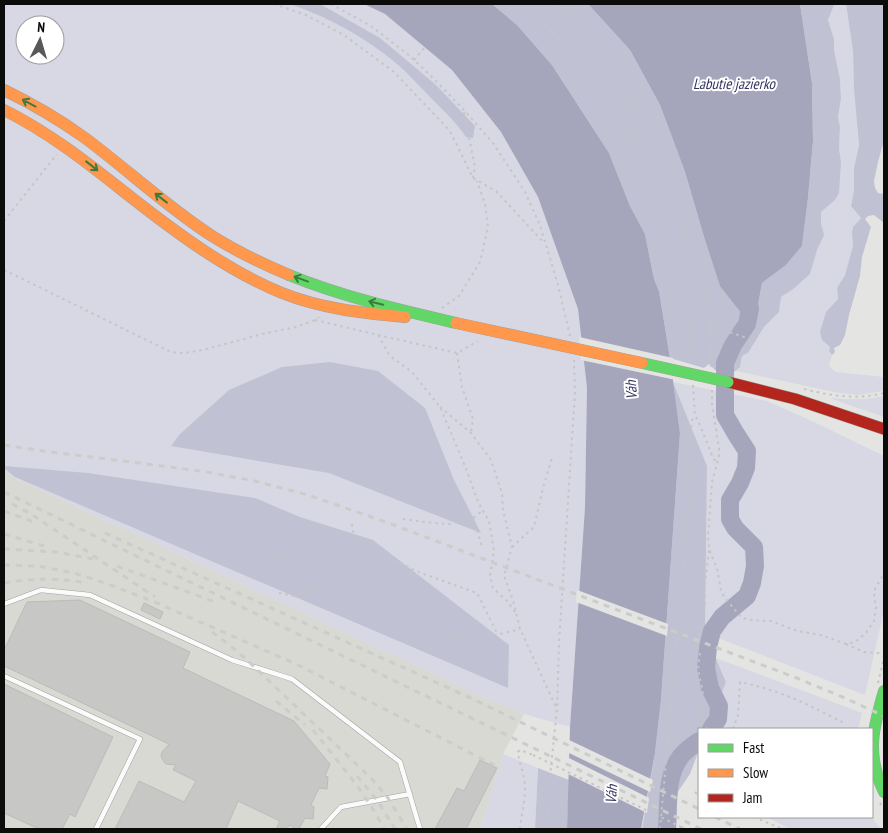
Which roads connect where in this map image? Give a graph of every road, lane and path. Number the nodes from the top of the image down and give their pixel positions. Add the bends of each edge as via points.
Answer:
1 (274, 4) edge
2 (331, 4) edge
3 (528, 4) edge
4 (546, 4) edge
5 (564, 4) edge
6 (576, 19) junction
7 (425, 47) dead end
8 (414, 60) junction
9 (626, 89) junction
10 (4, 90) edge
11 (4, 110) edge
12 (464, 110) junction
13 (4, 115) edge
14 (19, 117) junction
15 (64, 145) junction
16 (633, 152) junction
17 (473, 178) junction
18 (477, 181) junction
19 (4, 221) edge
20 (546, 244) junction
21 (4, 270) edge
22 (321, 314) dead end
23 (440, 314) junction
24 (315, 320) junction
25 (710, 328) junction
26 (378, 335) junction
27 (747, 338) dead end
28 (571, 340) dead end
29 (478, 342) dead end
30 (457, 353) junction
31 (574, 356) dead end
32 (692, 367) dead end
33 (711, 375) dead end
34 (712, 385) dead end
35 (694, 386) dead end
36 (798, 388) dead end
37 (884, 394) edge
38 (440, 407) junction
39 (695, 416) junction
40 (884, 429) edge
41 (471, 433) junction
42 (552, 458) dead end
43 (717, 463) junction
44 (483, 510) junction
45 (473, 518) junction
46 (403, 519) dead end
47 (352, 524) dead end
48 (249, 541) dead end
49 (512, 546) junction
50 (709, 547) junction
51 (482, 549) dead end
52 (683, 562) junction
53 (707, 564) junction
54 (884, 573) edge
55 (335, 583) junction
56 (279, 593) dead end
57 (4, 604) edge
58 (516, 613) junction
59 (520, 629) junction
60 (498, 635) junction
61 (846, 644) junction
62 (884, 656) edge
63 (4, 676) edge
64 (884, 691) edge
65 (557, 709) junction
66 (844, 723) dead end
67 (707, 728) edge
68 (733, 728) edge
69 (873, 735) edge
70 (873, 759) edge
71 (695, 792) dead end
72 (884, 792) edge
73 (410, 794) junction
74 (698, 795) edge
75 (756, 818) edge
76 (96, 829) edge
77 (321, 829) edge
78 (420, 829) edge
79 (520, 829) edge
80 (548, 829) edge
81 (660, 829) edge
82 (685, 829) edge
83 (782, 829) edge

1 - 17 path via 306,15 344,35 394,72 450,131
2 - 8 path via 371,26
3 - 16 path via 577,60 607,104
4 - 6 path
5 - 6 path
6 - 9 path via 602,60
7 - 8 path
8 - 12 path
9 - 16 path via 624,103 636,136
9 - 25 path via 645,125 697,266 709,304
23 -> 10 main road via 347,296 261,263 190,220 84,137
11 - 14 main road
12 - 17 path via 475,167
12 - 20 path via 493,143 524,192
13 - 14 main road
14 - 15 main road
15 - 19 path
15 -> 23 main road via 184,238 286,295 309,303 375,314
16 - 32 path via 677,262 690,328
17 - 18 path
18 - 20 path via 496,191
18 - 23 path via 488,227 480,262 459,296
20 - 28 path
21 - 24 path via 171,352 203,350
22 - 24 path
23 - 40 main road, bridge via 456,322 757,389
24 - 26 path
25 - 27 path
25 - 33 path
26 - 30 path
26 - 38 path via 390,356 412,372
29 - 30 path
30 - 41 path via 462,387 473,419
31 - 65 path via 575,392
34 - 43 path
35 - 39 path
36 - 37 path via 849,397
38 - 41 path
38 - 44 path
39 - 43 path
39 - 52 path via 691,427 691,480
41 - 49 path via 491,460 502,493
42 - 49 path via 534,528
43 - 50 path
44 - 45 path
44 - 58 path via 489,521 494,551 490,576 493,588
45 - 46 path via 449,524
45 - 51 path
47 - 60 path via 356,549 386,556 420,574 477,594
48 - 55 path via 326,573
49 - 58 path via 504,576
50 - 53 path
50 - 61 path via 721,591 741,617 771,621
52 - 53 path
52 - 81 path
53 - 67 path via 698,648 698,670 704,698 700,718
54 - 61 path via 874,589 874,621 856,642
55 - 56 path via 294,596
55 - 60 path via 348,590 356,602 415,620 424,629 439,635 477,640
57 - 73 lane via 41,590 90,595 232,660 292,679 400,762
58 - 59 path
59 - 60 path
59 - 65 path
61 - 62 path
63 - 76 lane via 140,739
64 - 69 main road
65 - 80 path
66 - 68 path via 785,695 740,682 738,716
70 - 72 main road
71 - 74 path
73 - 77 lane via 341,807
73 - 78 lane
75 - 83 path
79 - 82 path, bridge via 525,790 520,750

